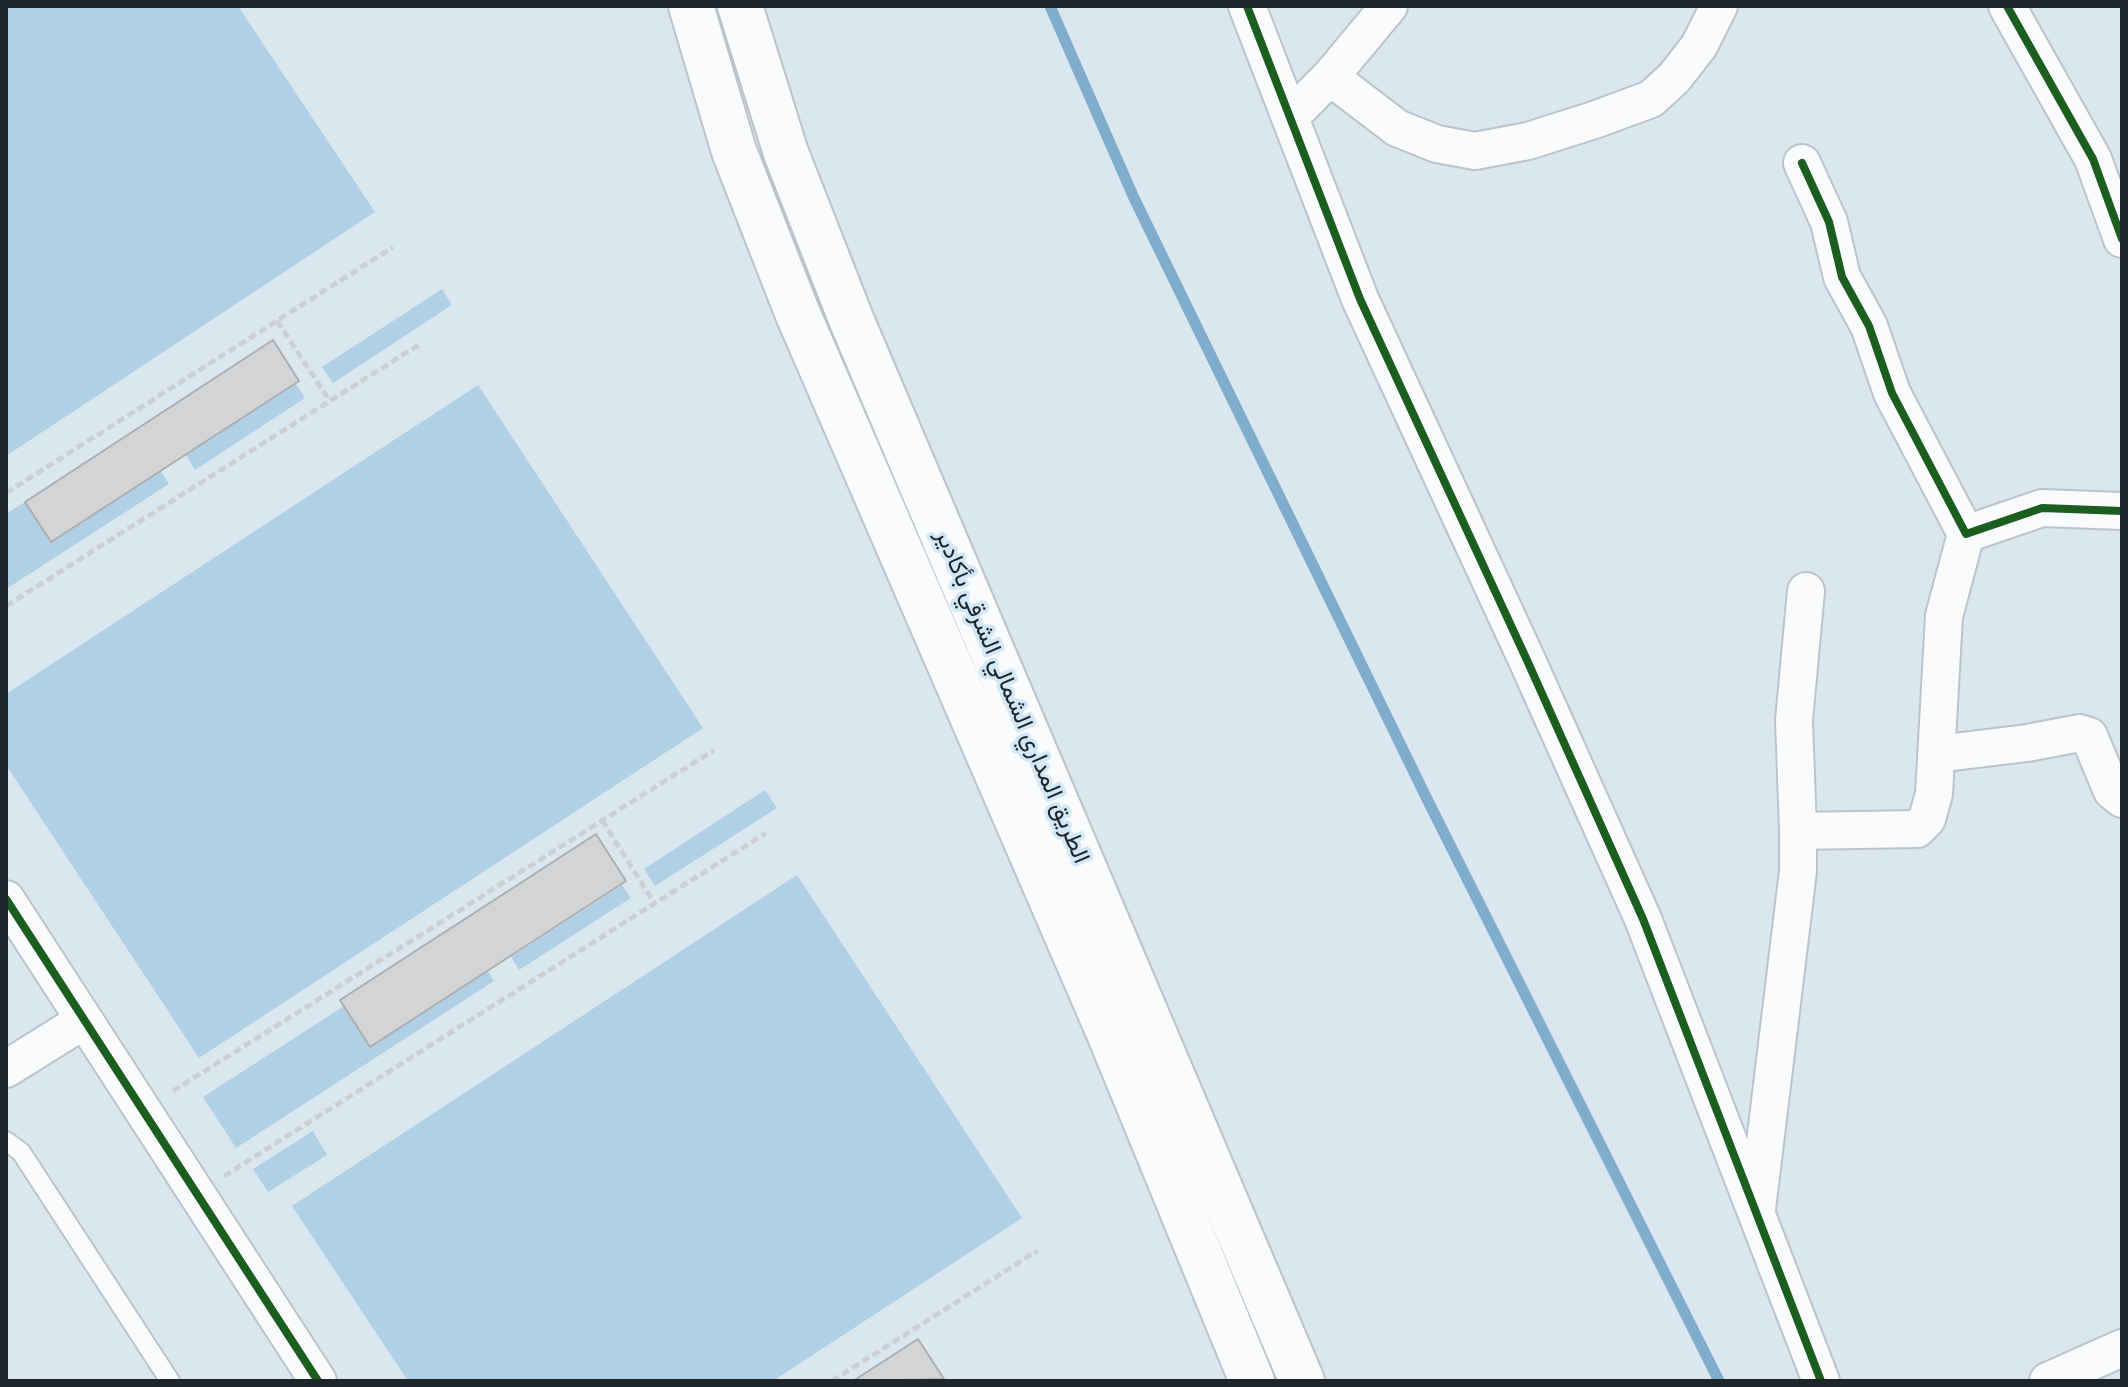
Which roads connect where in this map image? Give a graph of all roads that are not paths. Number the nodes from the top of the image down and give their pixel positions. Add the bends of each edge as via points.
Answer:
1 (691, 6) edge
2 (740, 6) edge
3 (1247, 6) edge
4 (1389, 6) edge
5 (1719, 6) edge
6 (2007, 6) edge
7 (1330, 77) junction
8 (1290, 117) junction
9 (1802, 163) dead end
10 (2122, 239) edge
11 (2122, 511) edge
12 (1966, 534) junction
13 (1806, 591) dead end
14 (1937, 754) junction
15 (2122, 799) edge
16 (1798, 831) junction
17 (6, 899) edge
18 (83, 1021) junction
19 (6, 1069) edge
20 (6, 1141) edge
21 (1756, 1214) junction
22 (2122, 1348) edge
23 (170, 1381) edge
24 (318, 1381) edge
25 (1252, 1381) edge
26 (1302, 1381) edge
27 (1821, 1381) edge
28 (2048, 1381) edge

1 - 25 highway, الطريق المداري الشمالي الشرقي بأكادير via 734,151 797,312 1109,1033
2 - 26 highway, الطريق المداري الشمالي الشرقي بأكادير via 786,153 851,319
3 - 8 street
4 - 7 street
5 - 7 street via 1699,46 1651,99 1528,141 1475,151 1437,144 1397,128
6 - 10 street via 2093,159
7 - 8 street
8 - 21 street via 1360,299 1643,919
9 - 12 street via 1829,222 1842,277 1869,326 1892,393
11 - 12 street via 2042,508
12 - 14 street via 1944,616
13 - 16 street via 1794,720
14 - 15 street via 2080,733 2089,736 2112,791
14 - 16 street via 1931,806 1917,829
16 - 21 street via 1798,871
17 - 18 street
18 - 19 street
18 - 24 street
20 - 23 lane via 21,1152
21 - 27 street
22 - 28 street

